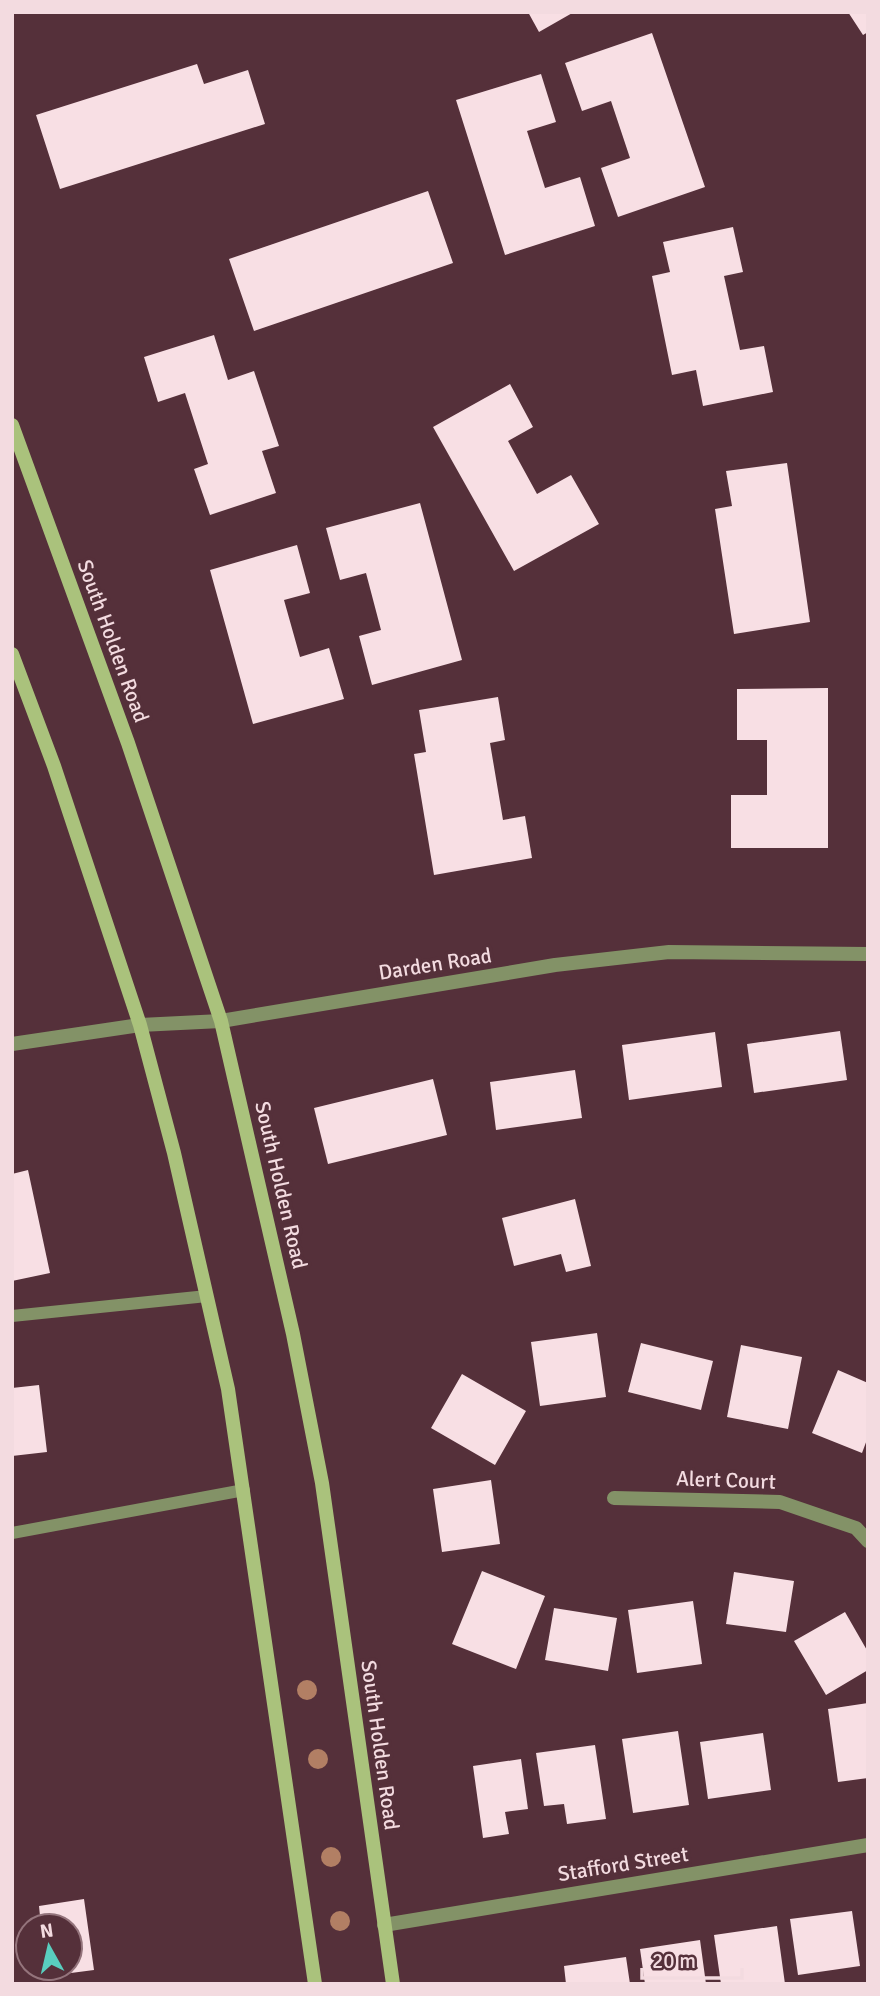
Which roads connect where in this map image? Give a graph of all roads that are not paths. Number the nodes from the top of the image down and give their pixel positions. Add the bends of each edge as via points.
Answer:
1 (12, 425) edge
2 (12, 654) edge
3 (868, 954) edge
4 (221, 1021) junction
5 (140, 1025) junction
6 (12, 1044) edge
7 (207, 1296) junction
8 (12, 1317) edge
9 (244, 1490) junction
10 (614, 1498) dead end
11 (12, 1533) edge
12 (868, 1541) edge
13 (868, 1845) edge
14 (384, 1925) junction
15 (315, 1984) edge
16 (393, 1984) edge

1 - 4 main road, South Holden Road via 128,743
2 - 5 main road
3 - 4 street, Darden Road via 669,952 555,965
4 - 5 street, Darden Road
4 - 14 main road, South Holden Road via 293,1334 321,1483
5 - 6 street, Darden Road
5 - 7 main road
7 - 8 lane
7 - 9 main road
9 - 11 lane
9 - 15 main road
10 - 12 street, Alert Court via 780,1502 856,1528
13 - 14 street, Stafford Street
14 - 16 main road, South Holden Road

